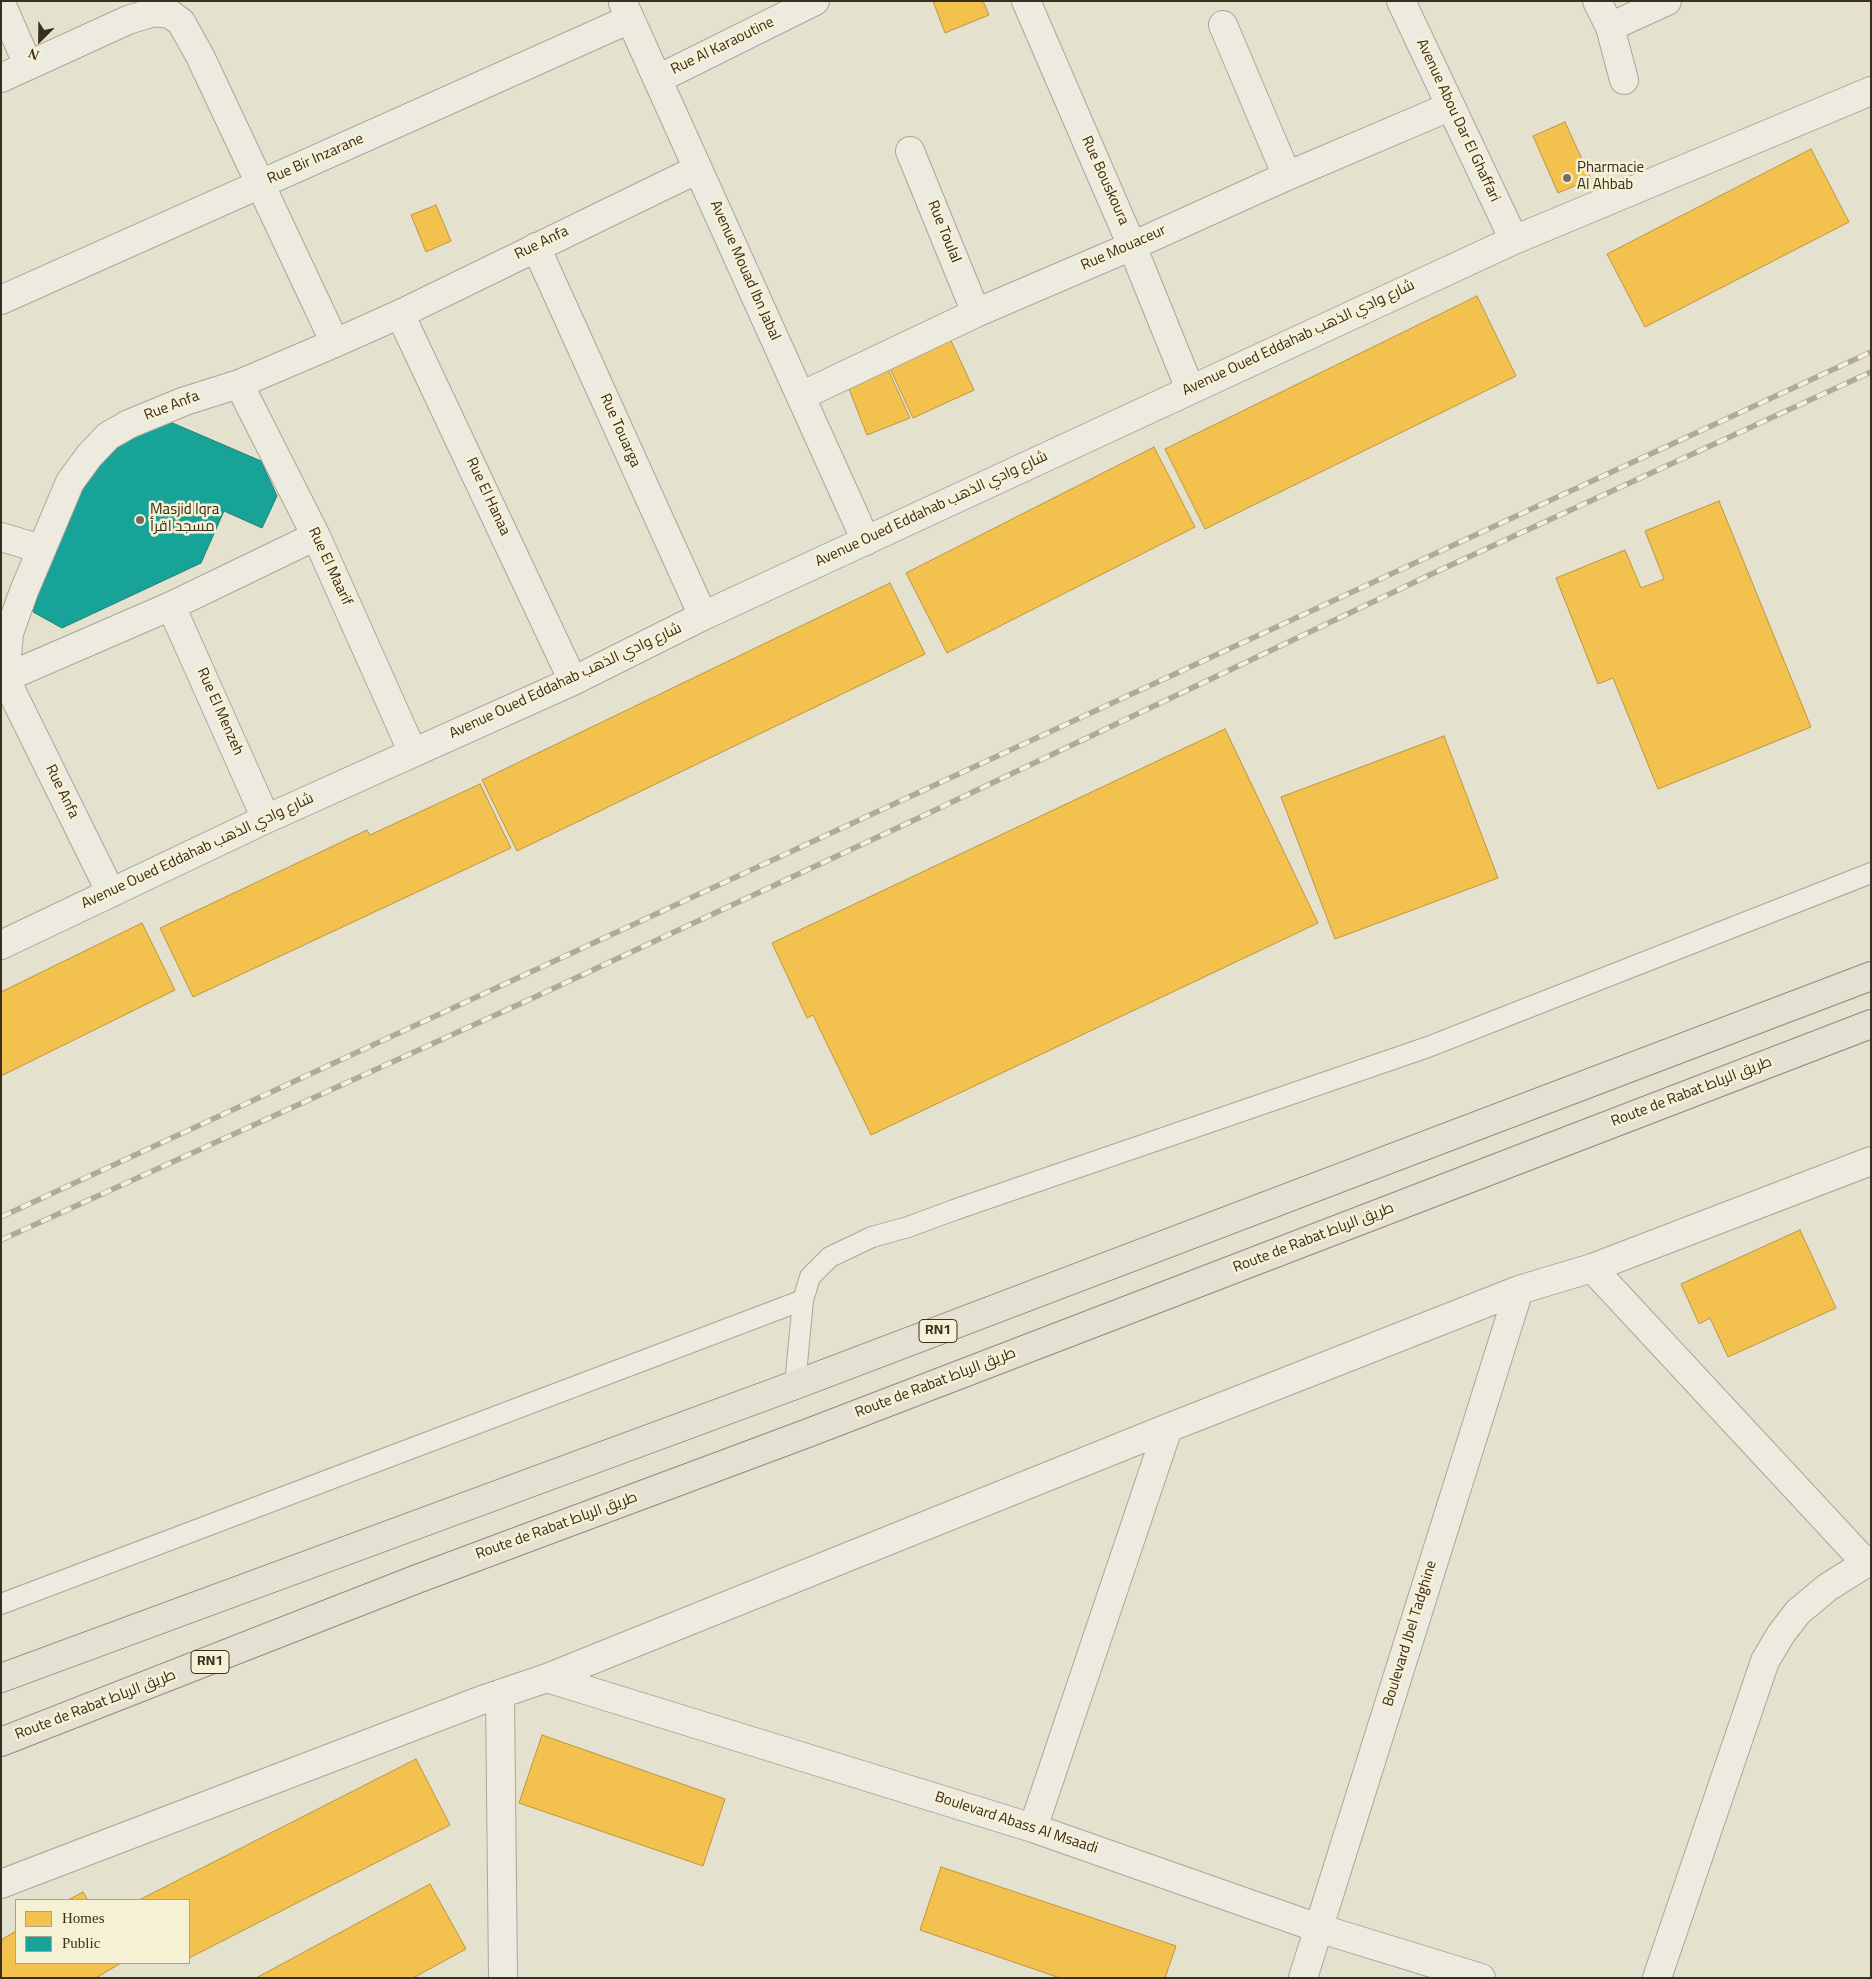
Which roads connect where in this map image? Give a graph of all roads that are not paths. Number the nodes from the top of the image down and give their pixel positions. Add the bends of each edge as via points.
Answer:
1 (815, 1) edge
2 (1026, 1) edge
3 (1401, 1) edge
4 (1597, 1) edge
5 (1668, 1) edge
6 (1, 3) edge
7 (172, 8) edge
8 (626, 10) edge
9 (1223, 25) dead end
10 (1610, 28) junction
11 (28, 65) junction
12 (1, 78) edge
13 (658, 79) junction
14 (1624, 80) dead end
15 (1871, 91) edge
16 (1449, 107) junction
17 (910, 151) dead end
18 (698, 169) junction
19 (1287, 176) junction
20 (261, 185) junction
21 (1514, 240) junction
22 (1132, 246) junction
23 (536, 247) junction
24 (1, 300) edge
25 (976, 313) junction
26 (400, 314) junction
27 (335, 343) junction
28 (239, 384) junction
29 (1190, 389) junction
30 (801, 396) junction
31 (316, 536) junction
32 (1, 537) edge
33 (866, 541) junction
34 (41, 549) junction
35 (172, 606) junction
36 (703, 616) junction
37 (5, 678) junction
38 (573, 681) junction
39 (413, 753) junction
40 (266, 818) junction
41 (1871, 873) edge
42 (111, 893) junction
43 (1, 945) edge
44 (1871, 976) edge
45 (1871, 1024) edge
46 (1871, 1161) edge
47 (1592, 1268) junction
48 (1519, 1290) junction
49 (803, 1300) junction
50 (795, 1385) junction
51 (1168, 1428) junction
52 (1868, 1562) edge
53 (1, 1604) edge
54 (1, 1678) edge
55 (548, 1678) junction
56 (500, 1694) junction
57 (1, 1742) edge
58 (1033, 1828) junction
59 (1, 1884) edge
60 (1318, 1928) junction
61 (503, 1978) edge
62 (1303, 1978) edge
63 (1481, 1978) edge
64 (1657, 1978) edge

1 - 13 street, Rue Al Karaoutine
2 - 22 street, Rue Bouskoura
3 - 16 street, Avenue Abou Dar El Ghaffari
4 - 10 street
5 - 10 street
6 - 11 street
7 - 11 street via 128,20
7 - 20 street via 186,30
8 - 13 street, Avenue Mouad Ibn Jabal
8 - 20 street, Rue Bir Inzarane
9 - 19 street
10 - 14 street
11 - 12 street
13 - 18 street, Avenue Mouad Ibn Jabal
15 - 21 street, Avenue Oued Eddahab شارع وادي الذهب
16 - 19 street, Rue Mouaceur
16 - 21 street, Avenue Abou Dar El Ghaffari
17 - 25 street, Rue Toulal
18 - 23 street, Rue Anfa
18 - 30 street, Avenue Mouad Ibn Jabal
19 - 22 street, Rue Mouaceur
20 - 24 street, Rue Bir Inzarane
20 - 27 street
21 - 29 street, Avenue Oued Eddahab شارع وادي الذهب
22 - 25 street, Rue Mouaceur
22 - 29 street, Rue Bouskoura
23 - 26 street, Rue Anfa
23 - 36 street, Rue Touarga
25 - 30 street, Rue Mouaceur
26 - 27 street, Rue Anfa
26 - 38 street, Rue El Hanaa
27 - 28 street, Rue Anfa
28 - 31 street, Rue El Maarif
28 - 34 street, Rue Anfa via 185,401 108,436 70,482
29 - 33 street, Avenue Oued Eddahab شارع وادي الذهب
30 - 33 street, Avenue Mouad Ibn Jabal
31 - 35 street
31 - 39 street, Rue El Maarif
32 - 34 street
33 - 36 street, Avenue Oued Eddahab شارع وادي الذهب
34 - 37 street, Rue Anfa via 9,633
35 - 37 street
35 - 40 street, Rue El Menzeh
36 - 38 street, Avenue Oued Eddahab شارع وادي الذهب
37 - 42 street, Rue Anfa
38 - 39 street, Avenue Oued Eddahab شارع وادي الذهب
39 - 40 street, Avenue Oued Eddahab شارع وادي الذهب
40 - 42 street, Avenue Oued Eddahab شارع وادي الذهب
41 - 49 lane via 1428,1047 872,1237 830,1257 810,1277
42 - 43 street, Avenue Oued Eddahab شارع وادي الذهب
44 - 50 main road, RN1
45 - 57 main road, Route de Rabat طريق الرباط / RN1 via 808,1434 417,1579
46 - 47 street
47 - 48 street
47 - 52 street
48 - 51 street
48 - 60 street, Boulevard Jbel Tadghine
49 - 50 lane
49 - 53 lane
50 - 54 main road, RN1
51 - 55 street
51 - 58 street
52 - 64 street via 1798,1612 1765,1661
55 - 56 street
55 - 58 street, Boulevard Abass Al Msaadi
56 - 59 street
56 - 61 street
58 - 60 street, Boulevard Abass Al Msaadi
60 - 62 street, Boulevard Jbel Tadghine
60 - 63 street, Boulevard Abass Al Msaadi

